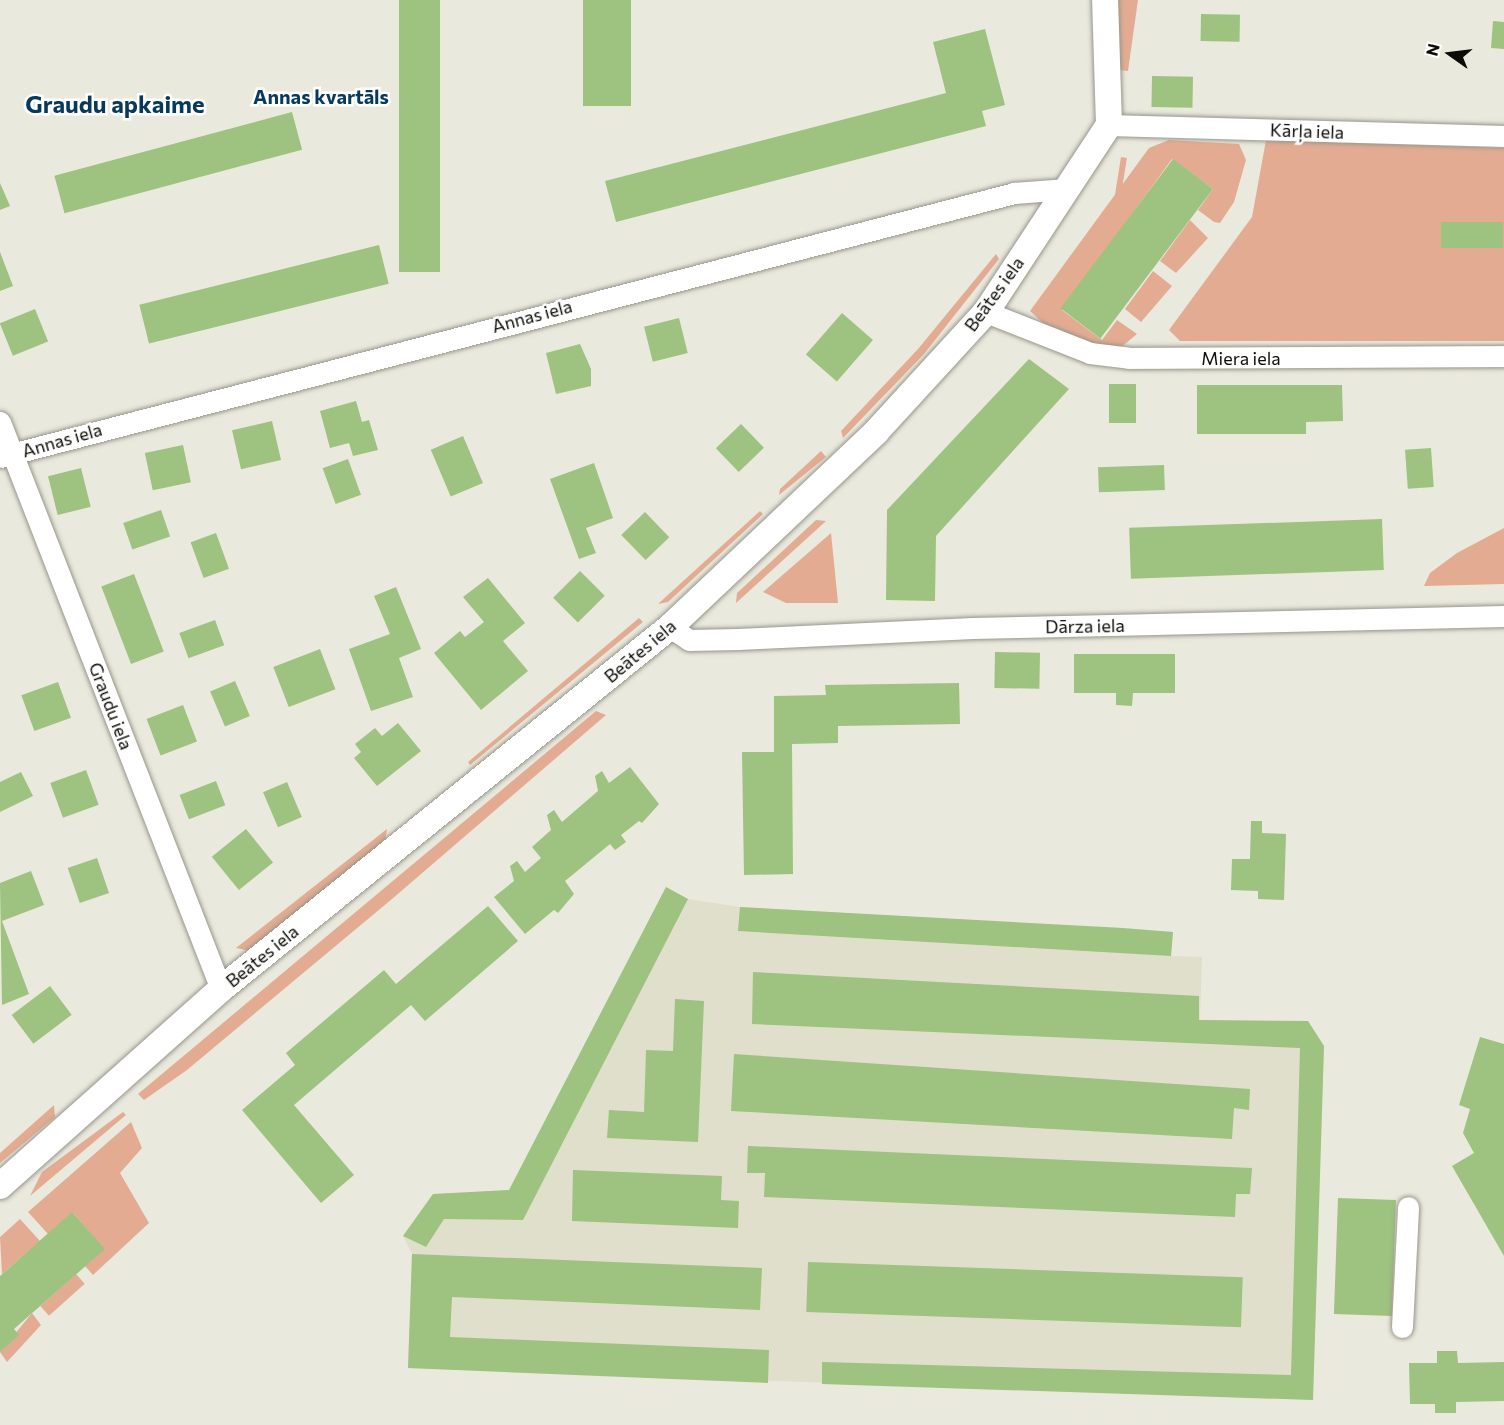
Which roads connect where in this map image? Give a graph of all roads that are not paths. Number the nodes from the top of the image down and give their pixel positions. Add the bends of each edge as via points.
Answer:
1 (1105, 0) edge
2 (1110, 125) junction
3 (1504, 136) edge
4 (1067, 189) junction
5 (986, 312) junction
6 (1504, 356) edge
7 (0, 422) edge
8 (6, 455) edge
9 (1504, 616) edge
10 (670, 627) junction
11 (221, 990) junction
12 (0, 1186) edge
13 (1408, 1207) dead end
14 (1402, 1327) dead end

1 - 2 street
2 - 3 street, Kārļa iela
2 - 4 street, Beātes iela
4 - 5 street, Beātes iela
4 - 8 street, Annas iela via 1014,193
5 - 6 street, Miera iela via 1090,353 1129,358
5 - 10 street, Beātes iela via 876,432
7 - 8 street, Graudu iela
8 - 11 street, Graudu iela
9 - 10 street, Dārza iela via 718,640 689,640
10 - 11 street, Beātes iela
11 - 12 street, Beātes iela
13 - 14 street

